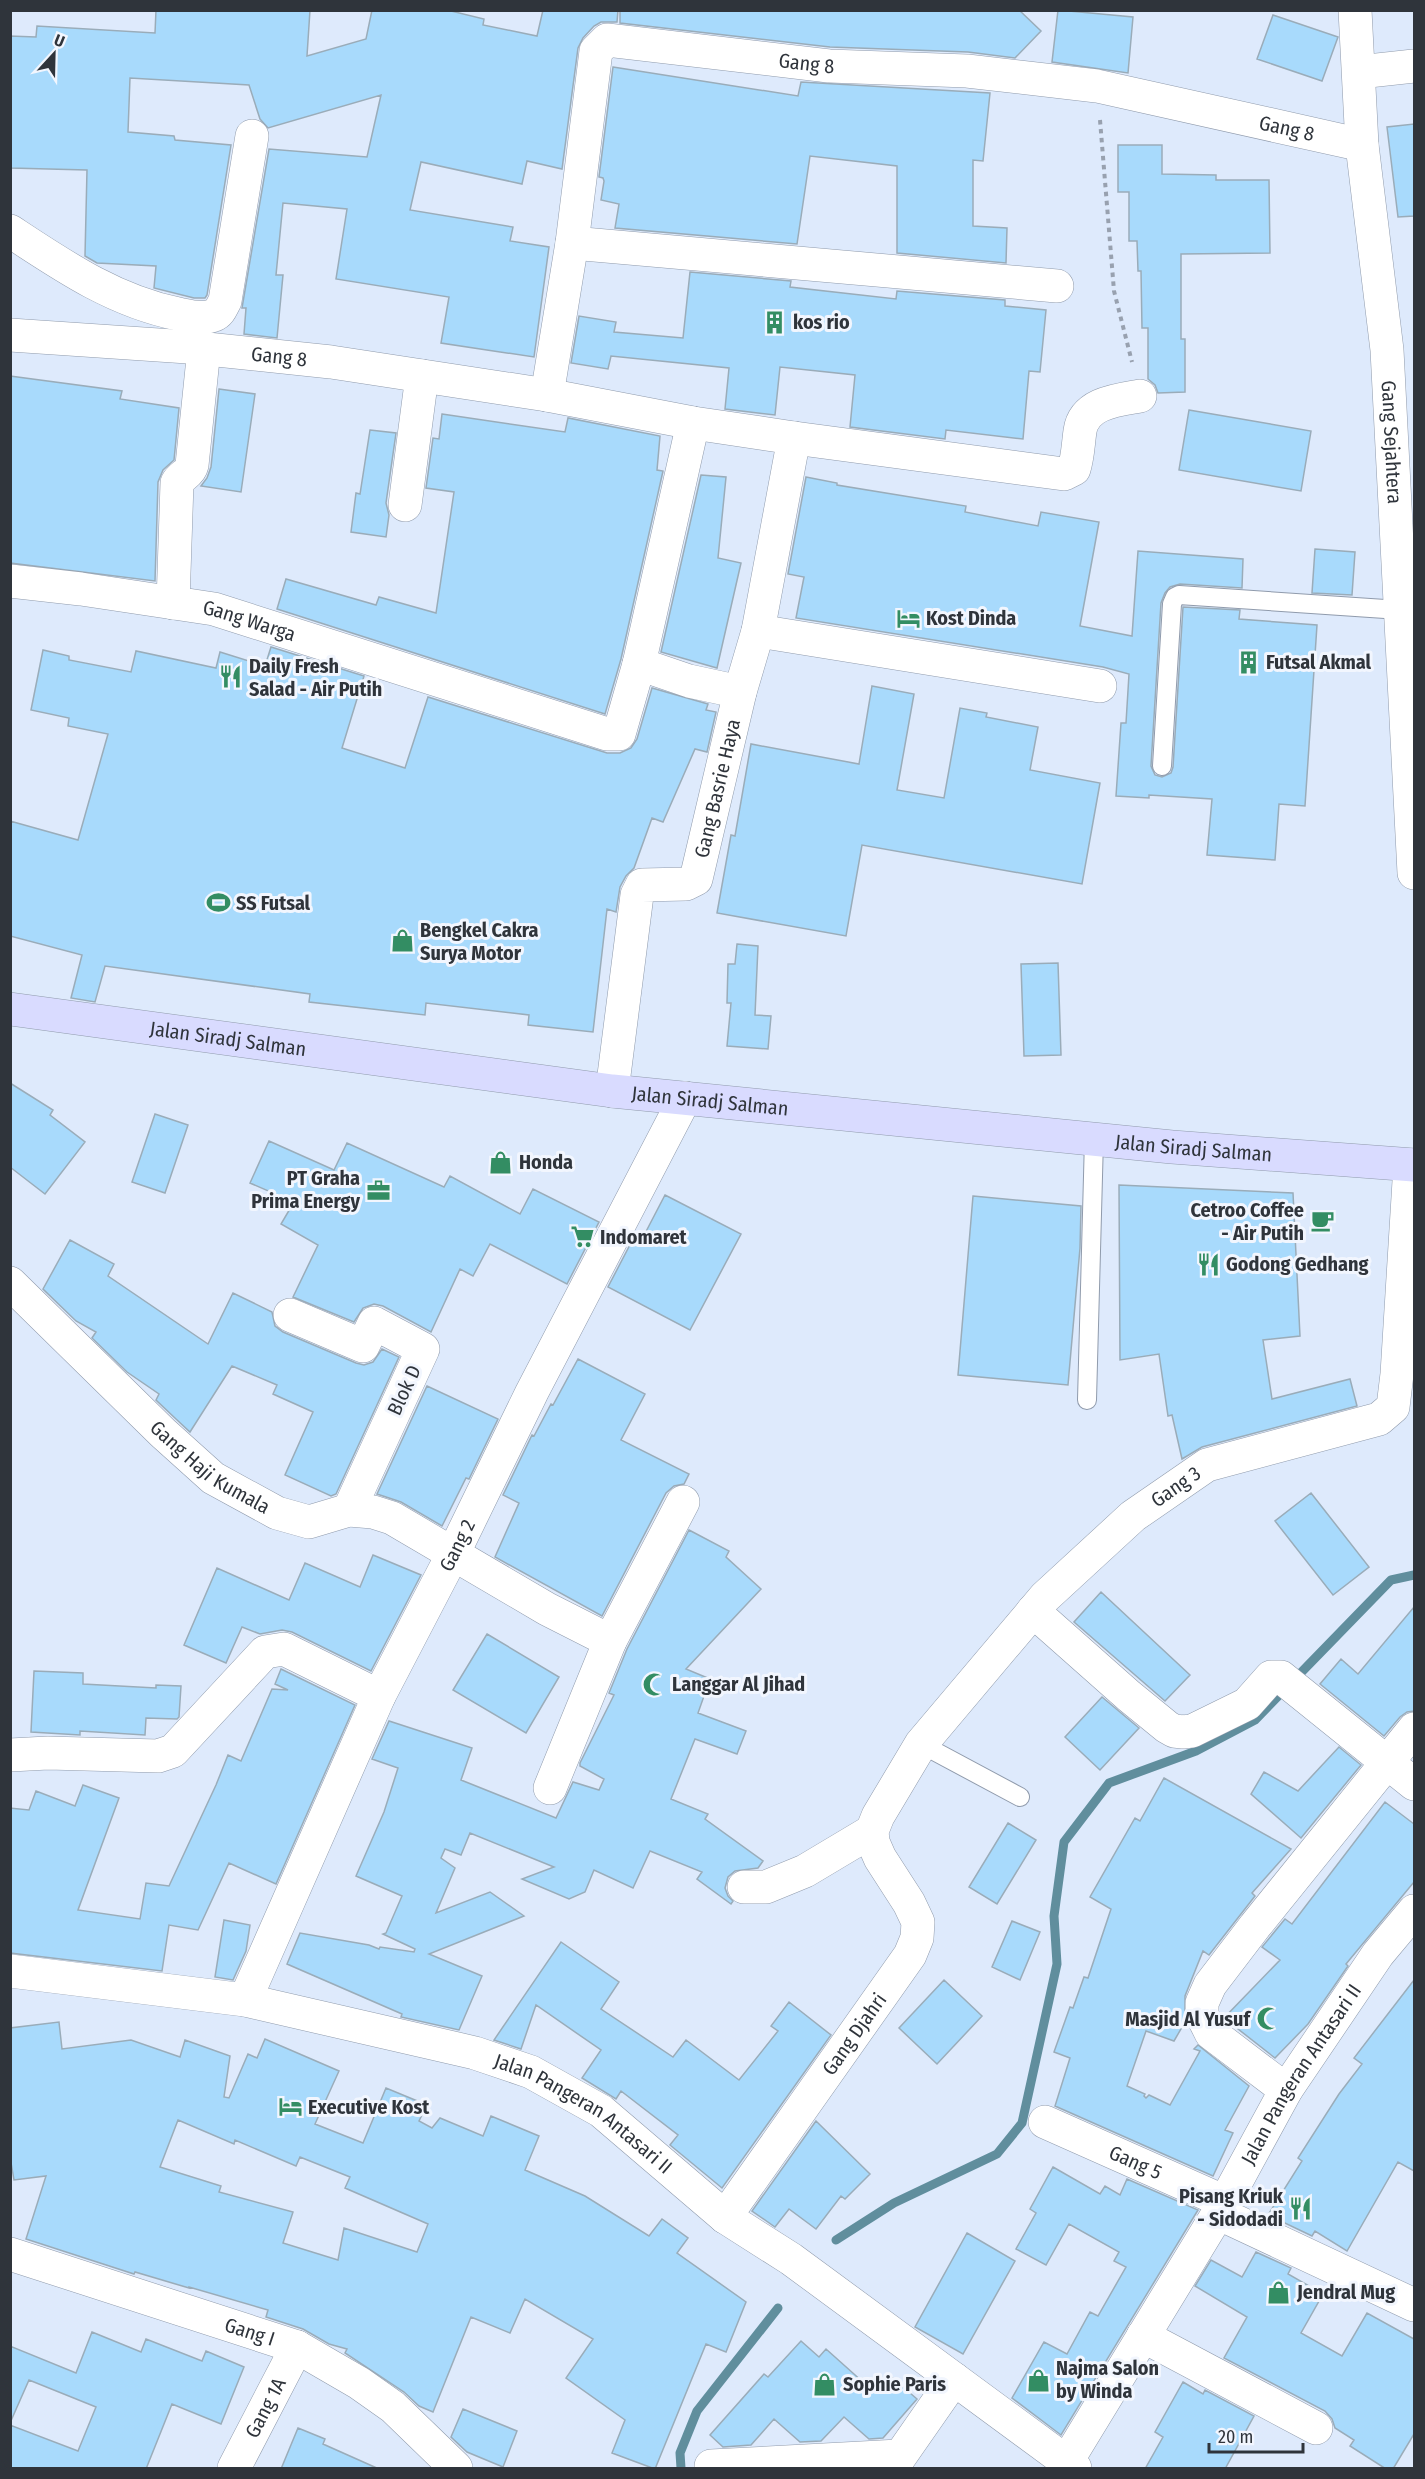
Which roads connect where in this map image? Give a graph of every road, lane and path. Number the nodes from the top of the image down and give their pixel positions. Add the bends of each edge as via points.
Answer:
1 (1356, 10) edge
2 (1414, 66) edge
3 (1359, 72) junction
4 (1097, 86) junction
5 (252, 136) dead end
6 (1362, 145) junction
7 (10, 231) edge
8 (572, 243) junction
9 (1057, 286) dead end
10 (10, 335) edge
11 (204, 349) junction
12 (1132, 362) dead end
13 (422, 376) junction
14 (547, 394) junction
15 (1140, 396) dead end
16 (693, 423) junction
17 (794, 438) junction
18 (405, 505) dead end
19 (10, 581) edge
20 (173, 603) junction
21 (1400, 610) junction
22 (758, 631) junction
23 (639, 664) junction
24 (1100, 686) dead end
25 (740, 692) junction
26 (1162, 766) dead end
27 (1414, 873) edge
28 (10, 1009) edge
29 (612, 1091) junction
30 (685, 1098) junction
31 (1094, 1139) junction
32 (1412, 1165) edge
33 (10, 1283) edge
34 (290, 1315) dead end
35 (1087, 1400) dead end
36 (683, 1502) dead end
37 (350, 1510) junction
38 (453, 1554) junction
39 (1033, 1611) junction
40 (610, 1641) junction
41 (379, 1696) junction
42 (1414, 1729) edge
43 (921, 1744) junction
44 (10, 1755) edge
45 (1387, 1762) junction
46 (1414, 1784) edge
47 (549, 1788) dead end
48 (1020, 1797) dead end
49 (873, 1836) junction
50 (744, 1887) dead end
51 (1414, 1911) edge
52 (10, 1971) edge
53 (245, 2000) junction
54 (1286, 2090) junction
55 (1045, 2122) dead end
56 (1221, 2207) junction
57 (725, 2217) junction
58 (10, 2254) edge
59 (1414, 2305) edge
60 (1143, 2336) junction
61 (297, 2347) junction
62 (954, 2379) junction
63 (1316, 2428) dead end
64 (895, 2462) edge
65 (1071, 2465) edge
66 (711, 2466) dead end
67 (234, 2469) edge
68 (456, 2469) edge

1 - 3 street, Gang Sejahtera
2 - 3 street
3 - 6 street, Gang Sejahtera
4 - 6 street, Gang 8
4 - 8 street, Gang 8 via 967,71 829,66 607,40 596,51
4 - 12 path via 1114,291
5 - 7 street via 225,301 213,316 193,317 128,300 91,283
6 - 21 street, Gang Sejahtera via 1387,350
8 - 9 street
8 - 14 street, Gang 8
10 - 11 street, Gang 8
11 - 13 street, Gang 8
11 - 20 street via 192,465 177,483
13 - 14 street, Gang 8
13 - 18 street
14 - 16 street, Gang 8
15 - 17 street, Gang 8 via 1106,402 1089,412 1080,428 1074,469 1064,474
16 - 17 street, Gang 8
16 - 23 street
17 - 22 street, Gang Basrie Haya
19 - 20 street, Gang Warga
20 - 23 street, Gang Warga via 214,609 607,734 619,734
21 - 26 lane via 1175,597
21 - 27 street, Gang Sejahtera
22 - 24 street
22 - 25 street, Gang Basrie Haya
23 - 25 street via 689,681
25 - 29 street, Gang Basrie Haya via 696,879 686,884 642,885 637,895
28 - 29 street, Jalan Siradj Salman
29 - 30 street, Jalan Siradj Salman
30 - 31 street, Jalan Siradj Salman
30 - 38 street, Gang 2 via 532,1392
31 - 32 street, Jalan Siradj Salman
31 - 35 lane
32 - 39 street, Gang 3 via 1393,1407 1379,1419 1207,1464 1133,1516
33 - 37 street, Gang Haji Kumala via 213,1478 277,1513 309,1521
34 - 37 street, Blok D via 363,1346 374,1323 423,1349
36 - 40 street
37 - 38 street, Gang Haji Kumala via 392,1518
38 - 40 street, Gang Haji Kumala
38 - 41 street, Gang 2
39 - 43 street, Gang 3
39 - 45 street via 1174,1731 1192,1731 1238,1709 1268,1679 1293,1687
40 - 47 street
41 - 44 street via 284,1649 265,1652 172,1751 158,1756
41 - 53 street, Gang 2
42 - 45 street
43 - 48 lane
43 - 49 street, Gang 3 via 878,1816
45 - 46 street
45 - 54 street via 1249,1934 1210,1985 1202,2003 1202,2015 1211,2033
49 - 50 street via 766,1887
49 - 57 street, Gang Djahri via 918,1922 917,1938 910,1955
51 - 54 street, Jalan Pangeran Antasari II via 1378,1954
52 - 53 street, Jalan Pangeran Antasari II
53 - 57 street, Jalan Pangeran Antasari II via 475,2053 531,2072 601,2111
54 - 56 street, Jalan Pangeran Antasari II
55 - 56 street, Gang 5
56 - 59 street, Gang 5
56 - 60 street, Jalan Pangeran Antasari II
57 - 62 street, Jalan Pangeran Antasari II via 792,2259
58 - 61 street, Gang I
60 - 63 street
60 - 65 street, Jalan Pangeran Antasari II
61 - 67 street, Gang 1A
61 - 68 street, Gang I via 393,2407
62 - 64 street
62 - 65 street, Jalan Pangeran Antasari II
64 - 66 street

